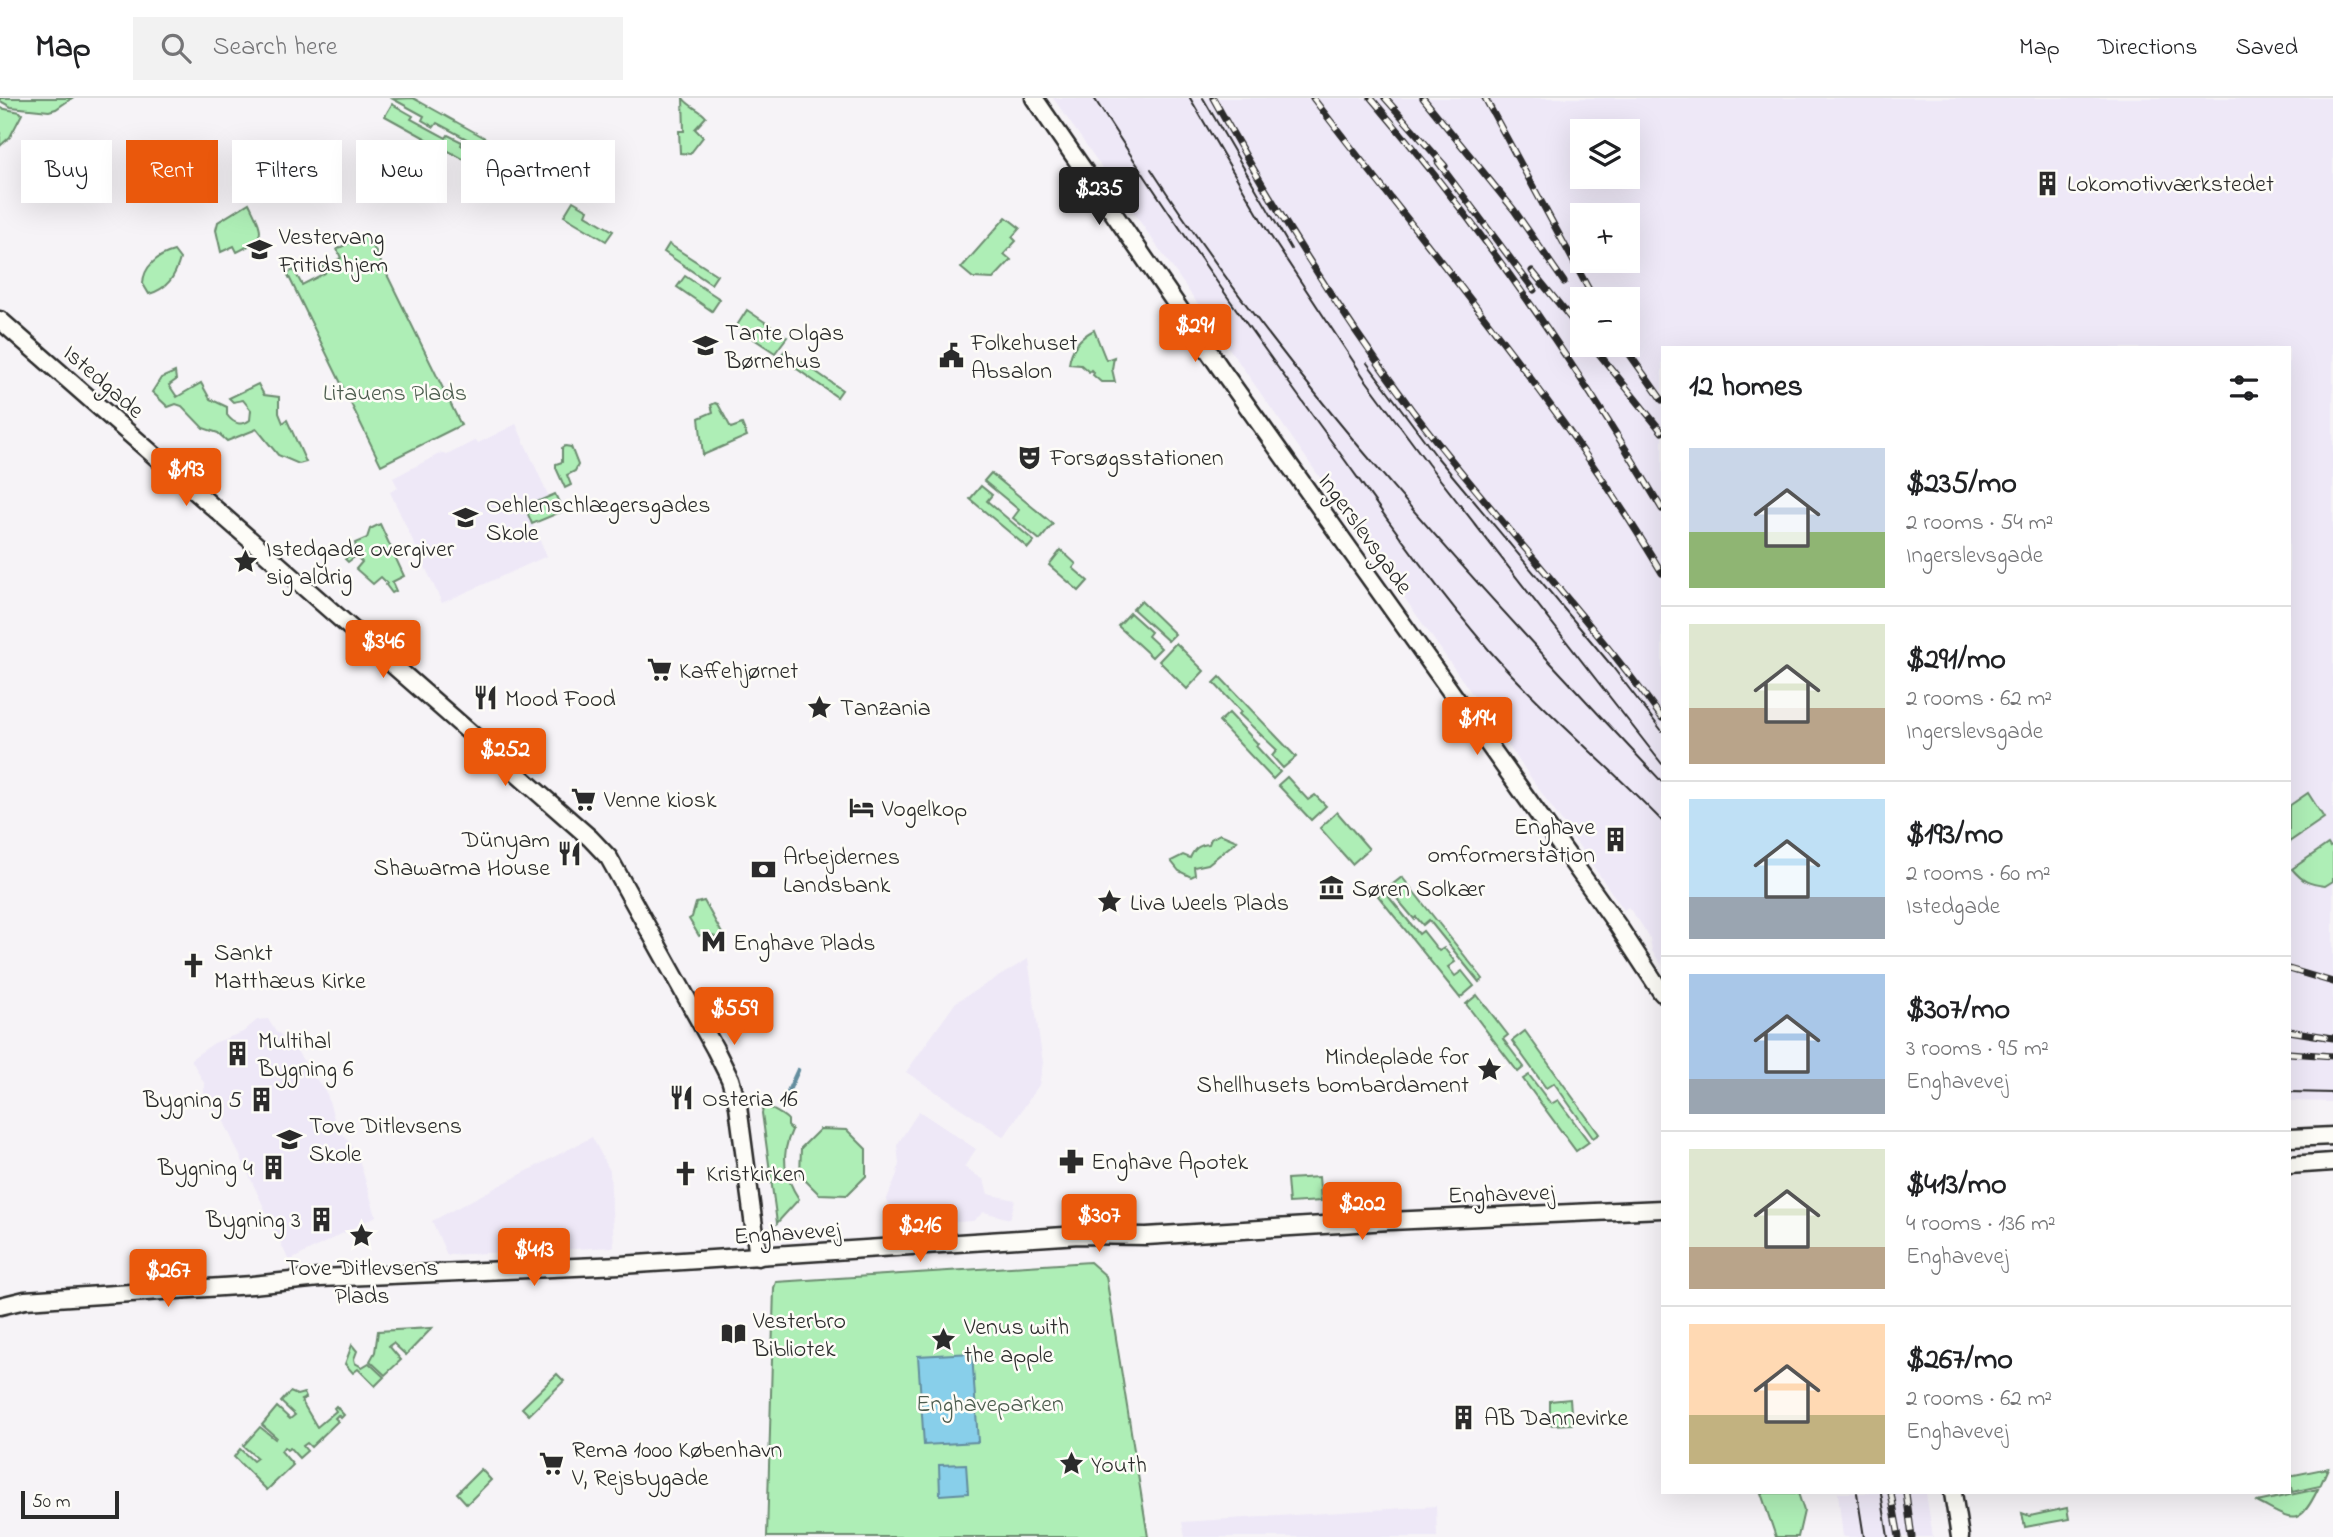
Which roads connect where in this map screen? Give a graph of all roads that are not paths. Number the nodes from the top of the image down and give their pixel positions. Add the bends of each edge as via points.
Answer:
1 (1034, 98) edge
2 (0, 320) edge
3 (1661, 992) edge
4 (2333, 1136) edge
5 (2291, 1138) edge
6 (2333, 1162) edge
7 (2291, 1165) edge
8 (1661, 1209) edge
9 (758, 1257) junction
10 (0, 1306) edge
11 (1953, 1494) edge
12 (1960, 1537) edge

1 - 3 street, Ingerslevsgade
2 - 9 street, Istedgade via 600,848 616,869 734,1090
4 - 5 street
6 - 7 street
8 - 9 street, Enghavevej via 1146,1236 1079,1235
9 - 10 street, Enghavevej via 320,1278 37,1298
11 - 12 street

